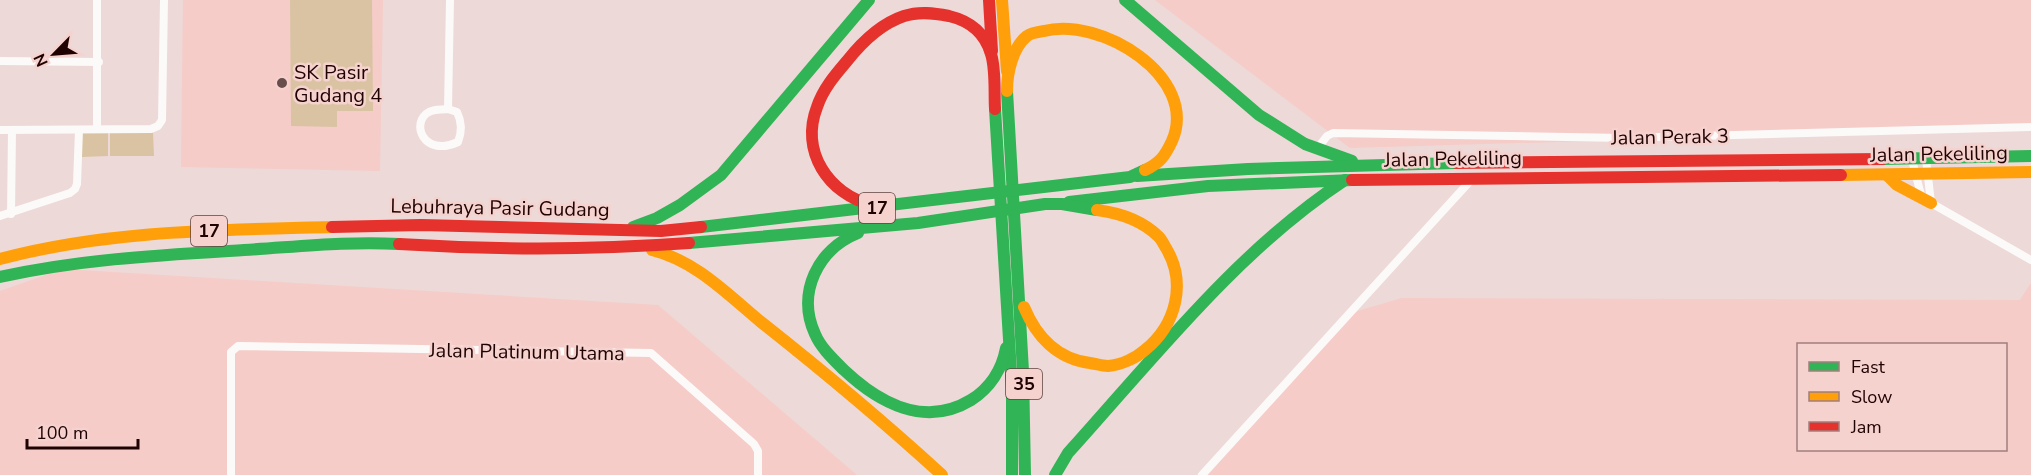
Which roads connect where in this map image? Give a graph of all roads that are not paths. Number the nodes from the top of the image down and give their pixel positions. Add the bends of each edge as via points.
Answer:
1 (97, 0) edge
2 (164, 0) edge
3 (450, 0) edge
4 (869, 0) edge
5 (989, 0) edge
6 (1002, 0) edge
7 (1125, 0) edge
8 (1055, 17) dead end
9 (1141, 43) dead end
10 (992, 56) junction
11 (0, 61) edge
12 (99, 62) junction
13 (1008, 80) junction
14 (448, 110) junction
15 (2031, 127) edge
16 (78, 129) junction
17 (98, 129) junction
18 (0, 130) edge
19 (12, 130) junction
20 (1005, 144) junction
21 (1317, 149) junction
22 (2031, 156) edge
23 (1926, 159) junction
24 (1912, 160) junction
25 (1360, 163) junction
26 (2031, 172) edge
27 (1920, 174) junction
28 (1887, 175) junction
29 (1130, 177) junction
30 (1472, 178) junction
31 (1345, 180) junction
32 (1931, 203) junction
33 (1053, 204) junction
34 (881, 207) junction
35 (11, 214) junction
36 (0, 216) edge
37 (878, 227) junction
38 (624, 230) junction
39 (1010, 241) junction
40 (624, 247) junction
41 (0, 260) edge
42 (2031, 260) edge
43 (0, 277) edge
44 (1019, 293) junction
45 (1008, 329) junction
46 (231, 475) edge
47 (758, 475) edge
48 (942, 475) edge
49 (1012, 475) edge
50 (1025, 475) edge
51 (1055, 475) edge
52 (1202, 475) edge

1 - 12 street
2 - 17 street via 162,120 151,129
3 - 14 street
4 - 38 main road via 721,175 672,209
5 - 10 main road
6 - 13 main road
7 - 21 main road via 1259,115
8 - 13 main road via 1021,44
9 - 29 main road via 1169,82 1178,113 1164,158
10 - 20 main road
10 - 34 main road via 979,30 968,22 935,13 909,14 867,39 827,87 812,127 819,165 848,197
11 - 12 street
12 - 17 street
13 - 20 main road
14 - 14 street via 432,110 422,120 422,136 431,145 450,146 458,142 461,120 457,112
15 - 21 street, Jalan Perak 3 via 1624,138 1333,133
16 - 17 street
16 - 19 street
16 - 35 street via 75,189
18 - 19 street
19 - 35 street
20 - 39 main road
21 - 25 main road
22 - 23 main road, Jalan Pekeliling
23 - 24 main road, Jalan Pekeliling
23 - 27 street
24 - 25 main road, Jalan Pekeliling
24 - 27 street
25 - 29 main road, Jalan Pekeliling
26 - 27 main road, Jalan Pekeliling
27 - 28 main road, Jalan Pekeliling
27 - 32 street
28 - 30 main road, Jalan Pekeliling
28 - 32 main road via 1897,185
29 - 34 main road, Lebuhraya Pasir Gudang / 17
30 - 31 main road, Jalan Pekeliling
30 - 52 street
31 - 33 main road, Jalan Pekeliling / 17 via 1208,186
31 - 51 main road via 1286,221 1230,275 1068,453
32 - 42 street
33 - 37 main road, Jalan Pekeliling / 17
33 - 44 main road via 1131,217 1160,239 1177,274 1178,294 1171,320 1152,346 1134,358 1110,365 1087,365 1064,357 1044,341 1029,321
34 - 38 main road, Lebuhraya Pasir Gudang / 17 via 662,231
35 - 36 street
37 - 40 main road, Lebuhraya Pasir Gudang / 17
37 - 45 main road via 833,246 820,261 808,293 814,332 825,351 859,384 911,411 941,412 954,408 983,392 993,378 1005,352
38 - 41 main road, Lebuhraya Pasir Gudang / 17 via 421,225 193,231 96,240
39 - 44 main road
39 - 45 main road
40 - 43 main road, Lebuhraya Pasir Gudang / 17 via 465,248 367,243 189,253 40,268
40 - 48 main road via 668,253 687,263 858,401
44 - 50 main road, 35
45 - 49 main road, 35
46 - 47 street, Jalan Platinum Utama via 231,352 238,346 651,353 754,444 758,451

